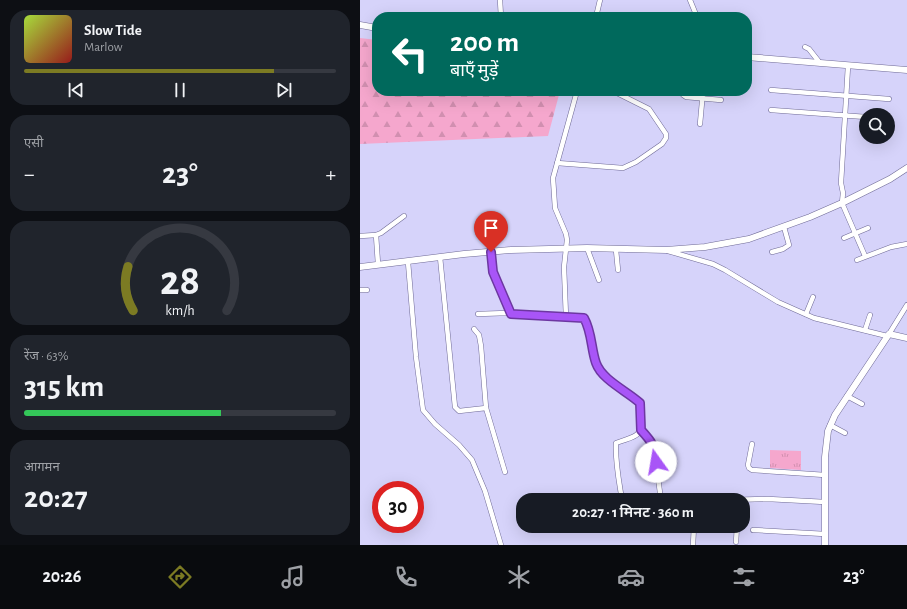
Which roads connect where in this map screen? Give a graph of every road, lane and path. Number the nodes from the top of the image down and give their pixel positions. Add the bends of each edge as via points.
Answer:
1 (500, 0) edge
2 (600, 0) edge
3 (690, 0) edge
4 (501, 12) edge
5 (597, 12) edge
6 (695, 12) edge
7 (360, 26) edge
8 (372, 27) edge
9 (805, 47) dead end
10 (752, 57) edge
11 (820, 63) junction
12 (848, 66) junction
13 (907, 70) edge
14 (771, 90) dead end
15 (576, 96) edge
16 (623, 96) edge
17 (684, 96) edge
18 (845, 96) junction
19 (703, 98) junction
20 (889, 99) dead end
21 (721, 100) dead end
22 (771, 110) dead end
23 (844, 116) junction
24 (859, 117) edge
25 (700, 124) dead end
26 (557, 163) junction
27 (907, 168) edge
28 (842, 203) junction
29 (404, 216) dead end
30 (784, 227) junction
31 (868, 228) dead end
32 (855, 233) junction
33 (376, 235) junction
34 (360, 236) edge
35 (844, 238) dead end
36 (907, 244) edge
37 (587, 248) junction
38 (566, 249) junction
39 (616, 250) junction
40 (666, 250) junction
41 (491, 252) junction
42 (772, 252) dead end
43 (865, 256) junction
44 (440, 257) junction
45 (857, 260) dead end
46 (408, 262) junction
47 (378, 264) junction
48 (360, 267) edge
49 (618, 270) dead end
50 (599, 280) dead end
51 (360, 290) edge
52 (367, 290) dead end
53 (813, 298) dead end
54 (907, 305) edge
55 (478, 314) dead end
56 (511, 314) junction
57 (806, 314) junction
58 (870, 316) dead end
59 (566, 317) junction
60 (474, 329) dead end
61 (865, 330) junction
62 (888, 335) junction
63 (907, 338) edge
64 (847, 396) junction
65 (862, 404) dead end
66 (486, 408) junction
67 (830, 425) junction
68 (641, 430) junction
69 (845, 433) dead end
70 (752, 444) dead end
71 (505, 472) dead end
72 (825, 475) junction
73 (621, 493) edge
74 (660, 493) edge
75 (750, 500) edge
76 (825, 502) junction
77 (753, 530) dead end
78 (694, 533) edge
79 (737, 533) edge
80 (825, 534) junction
81 (736, 542) dead end
82 (501, 545) edge
83 (693, 545) edge
84 (825, 545) edge

1 - 4 street
2 - 5 street
3 - 6 street
7 - 8 street
9 - 11 street
10 - 11 street
11 - 12 street
12 - 13 street
12 - 18 street
14 - 18 street
15 - 26 street
16 - 26 street via 649,109 666,134 662,144 623,168
17 - 19 street
18 - 20 street
18 - 23 street
19 - 21 street
19 - 25 street
22 - 23 street
23 - 24 street
23 - 28 street
26 - 38 street via 553,178 555,208 566,234
27 - 28 street
28 - 30 street
28 - 32 street
29 - 33 street
30 - 40 street via 749,239
30 - 42 street via 789,245
31 - 32 street
32 - 35 street
32 - 43 street
33 - 34 street
33 - 47 street
36 - 43 street
37 - 38 street
37 - 39 street
37 - 50 street
38 - 41 street
38 - 59 street
39 - 40 street
39 - 49 street
40 - 57 street via 719,267 778,302
41 - 44 street
41 - 56 street via 493,272
43 - 45 street
44 - 46 street
44 - 66 street via 455,407 459,411
46 - 47 street
46 - 82 street via 423,410 472,460 485,491
47 - 48 street
51 - 52 street
53 - 57 street
54 - 62 street
55 - 56 street
56 - 59 street
57 - 61 street
58 - 61 street
59 - 68 street via 584,318 599,369 640,403
60 - 66 street via 479,335 481,346
61 - 62 street
62 - 63 street
62 - 64 street
64 - 65 street
64 - 67 street via 834,414
66 - 71 street
67 - 69 street
67 - 72 street
68 - 73 street via 635,436 616,443
68 - 74 street via 654,446
70 - 72 street via 748,465 752,470
72 - 76 street
75 - 76 street
76 - 80 street
77 - 80 street
78 - 83 street
79 - 81 street
80 - 84 street

